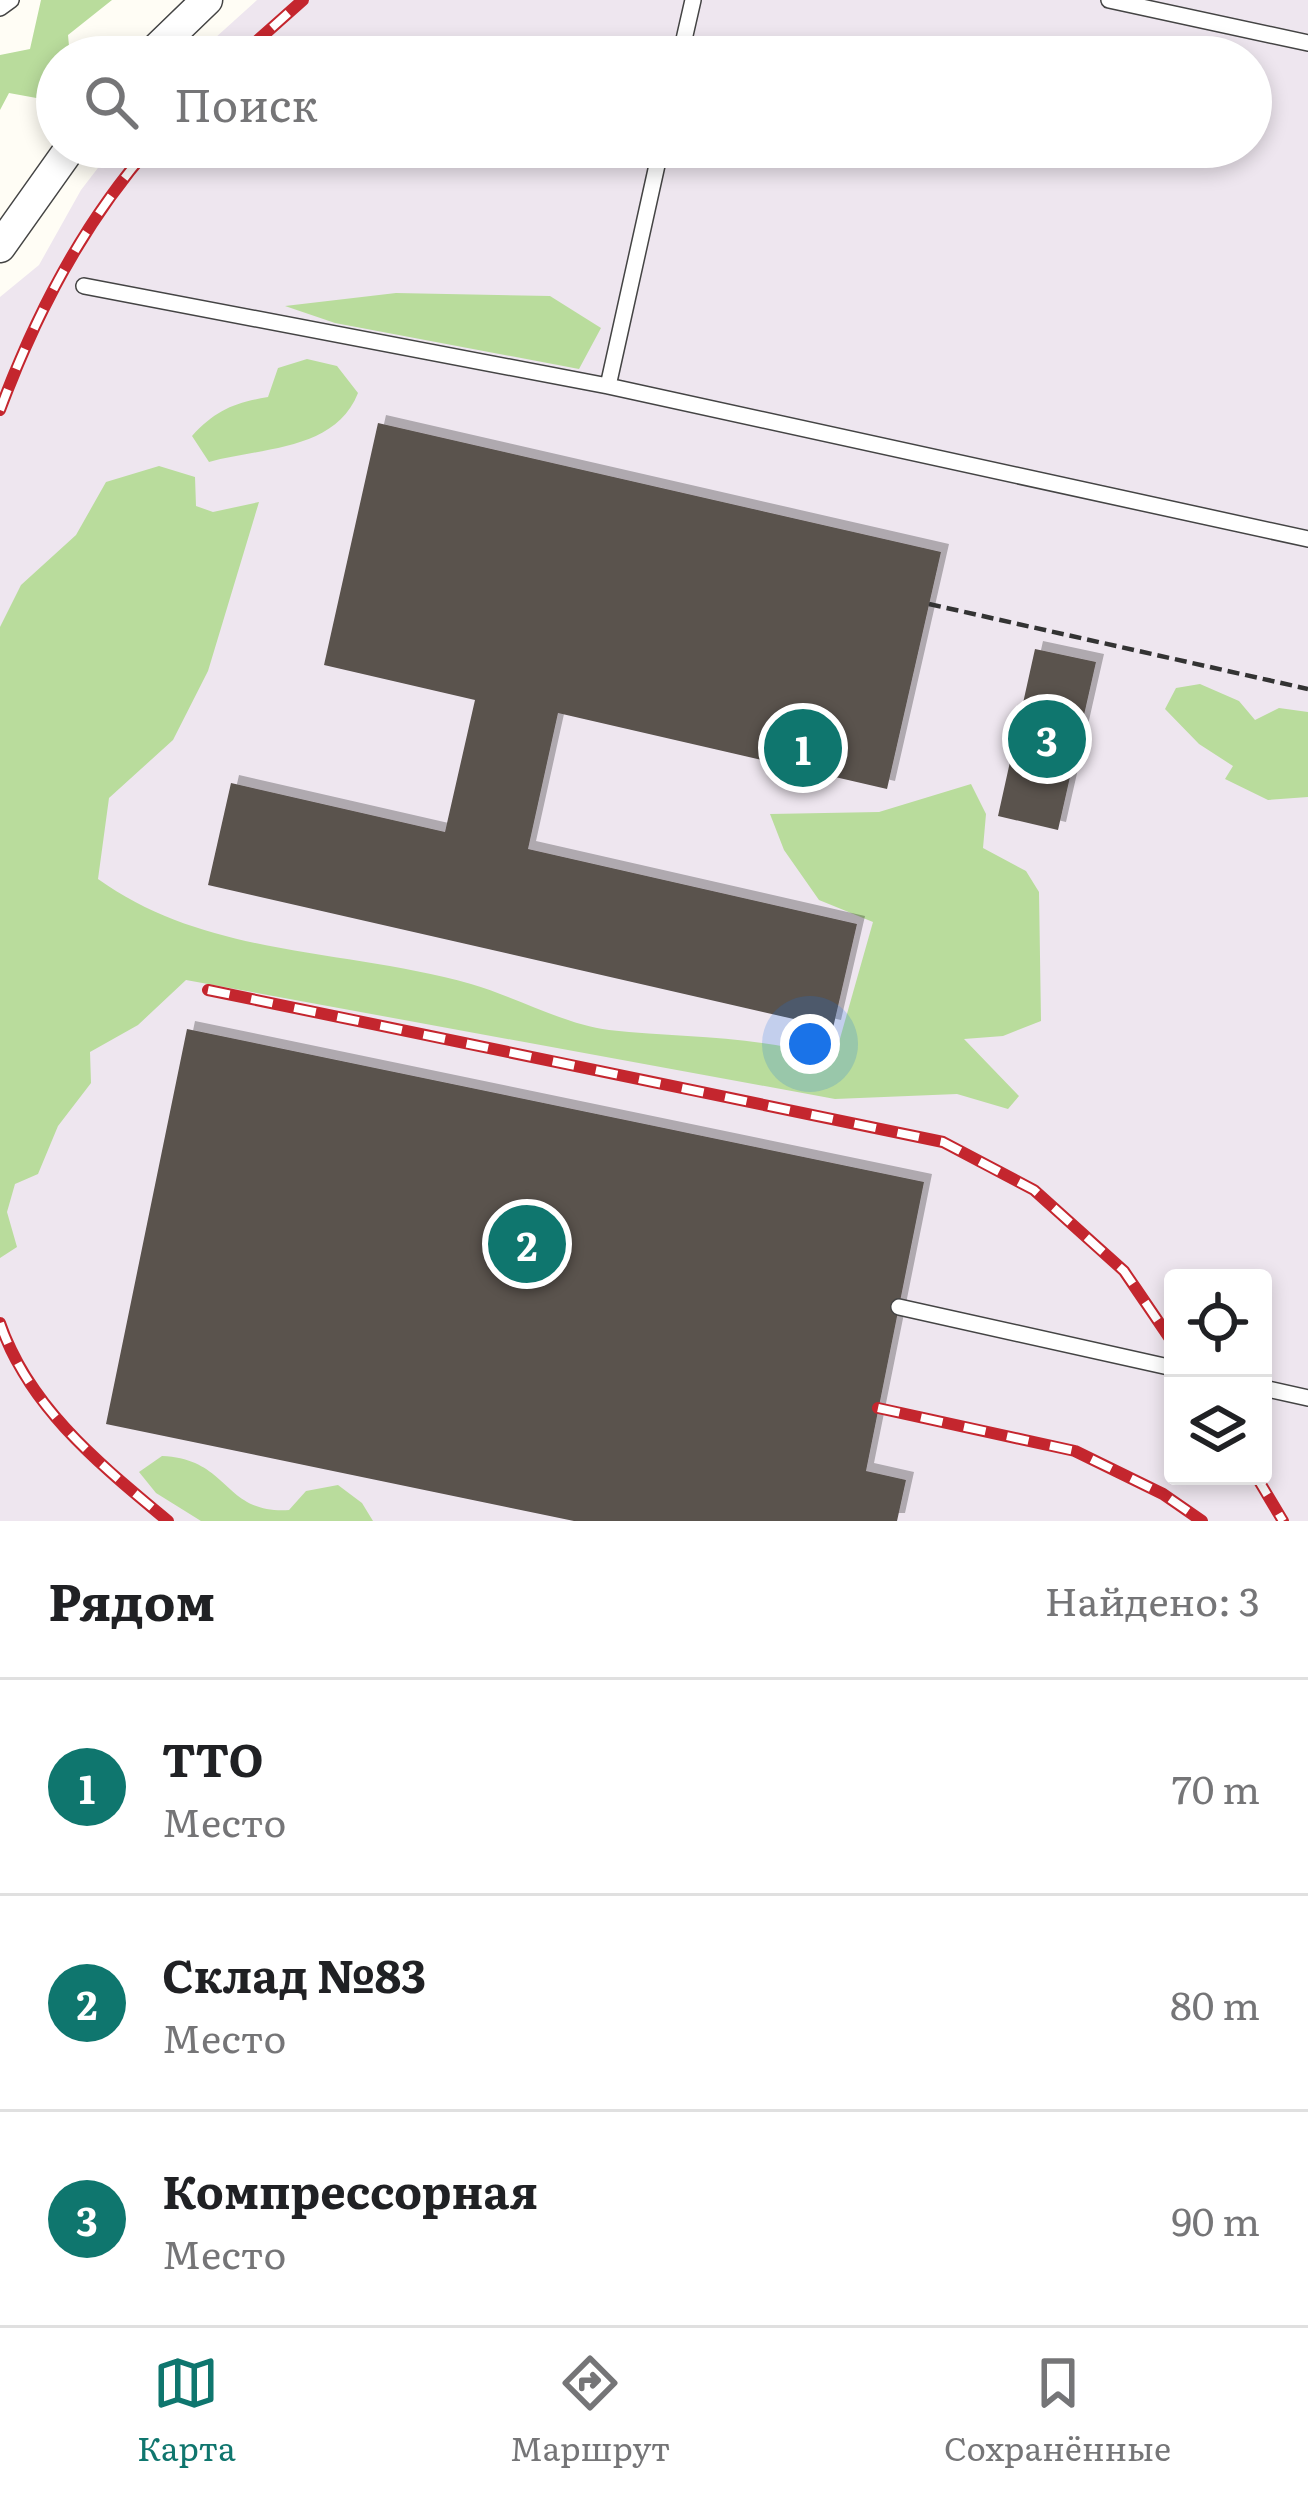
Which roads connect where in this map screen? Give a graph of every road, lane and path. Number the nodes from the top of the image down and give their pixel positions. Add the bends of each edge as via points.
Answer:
1 (10, 0) edge
2 (207, 0) edge
3 (693, 0) edge
4 (1109, 0) edge
5 (0, 8) edge
6 (170, 36) edge
7 (685, 36) edge
8 (1308, 43) edge
9 (56, 168) edge
10 (656, 168) edge
11 (0, 247) edge
12 (84, 286) dead end
13 (608, 386) junction
14 (1308, 539) edge
15 (929, 604) dead end
16 (1308, 689) edge
17 (898, 1307) dead end
18 (1164, 1366) edge
19 (1272, 1390) edge
20 (1308, 1398) edge

1 - 5 lane
2 - 6 street
3 - 7 lane
4 - 8 lane
9 - 11 street
10 - 13 lane
12 - 13 lane
13 - 14 lane
15 - 16 path
17 - 18 lane
19 - 20 lane

